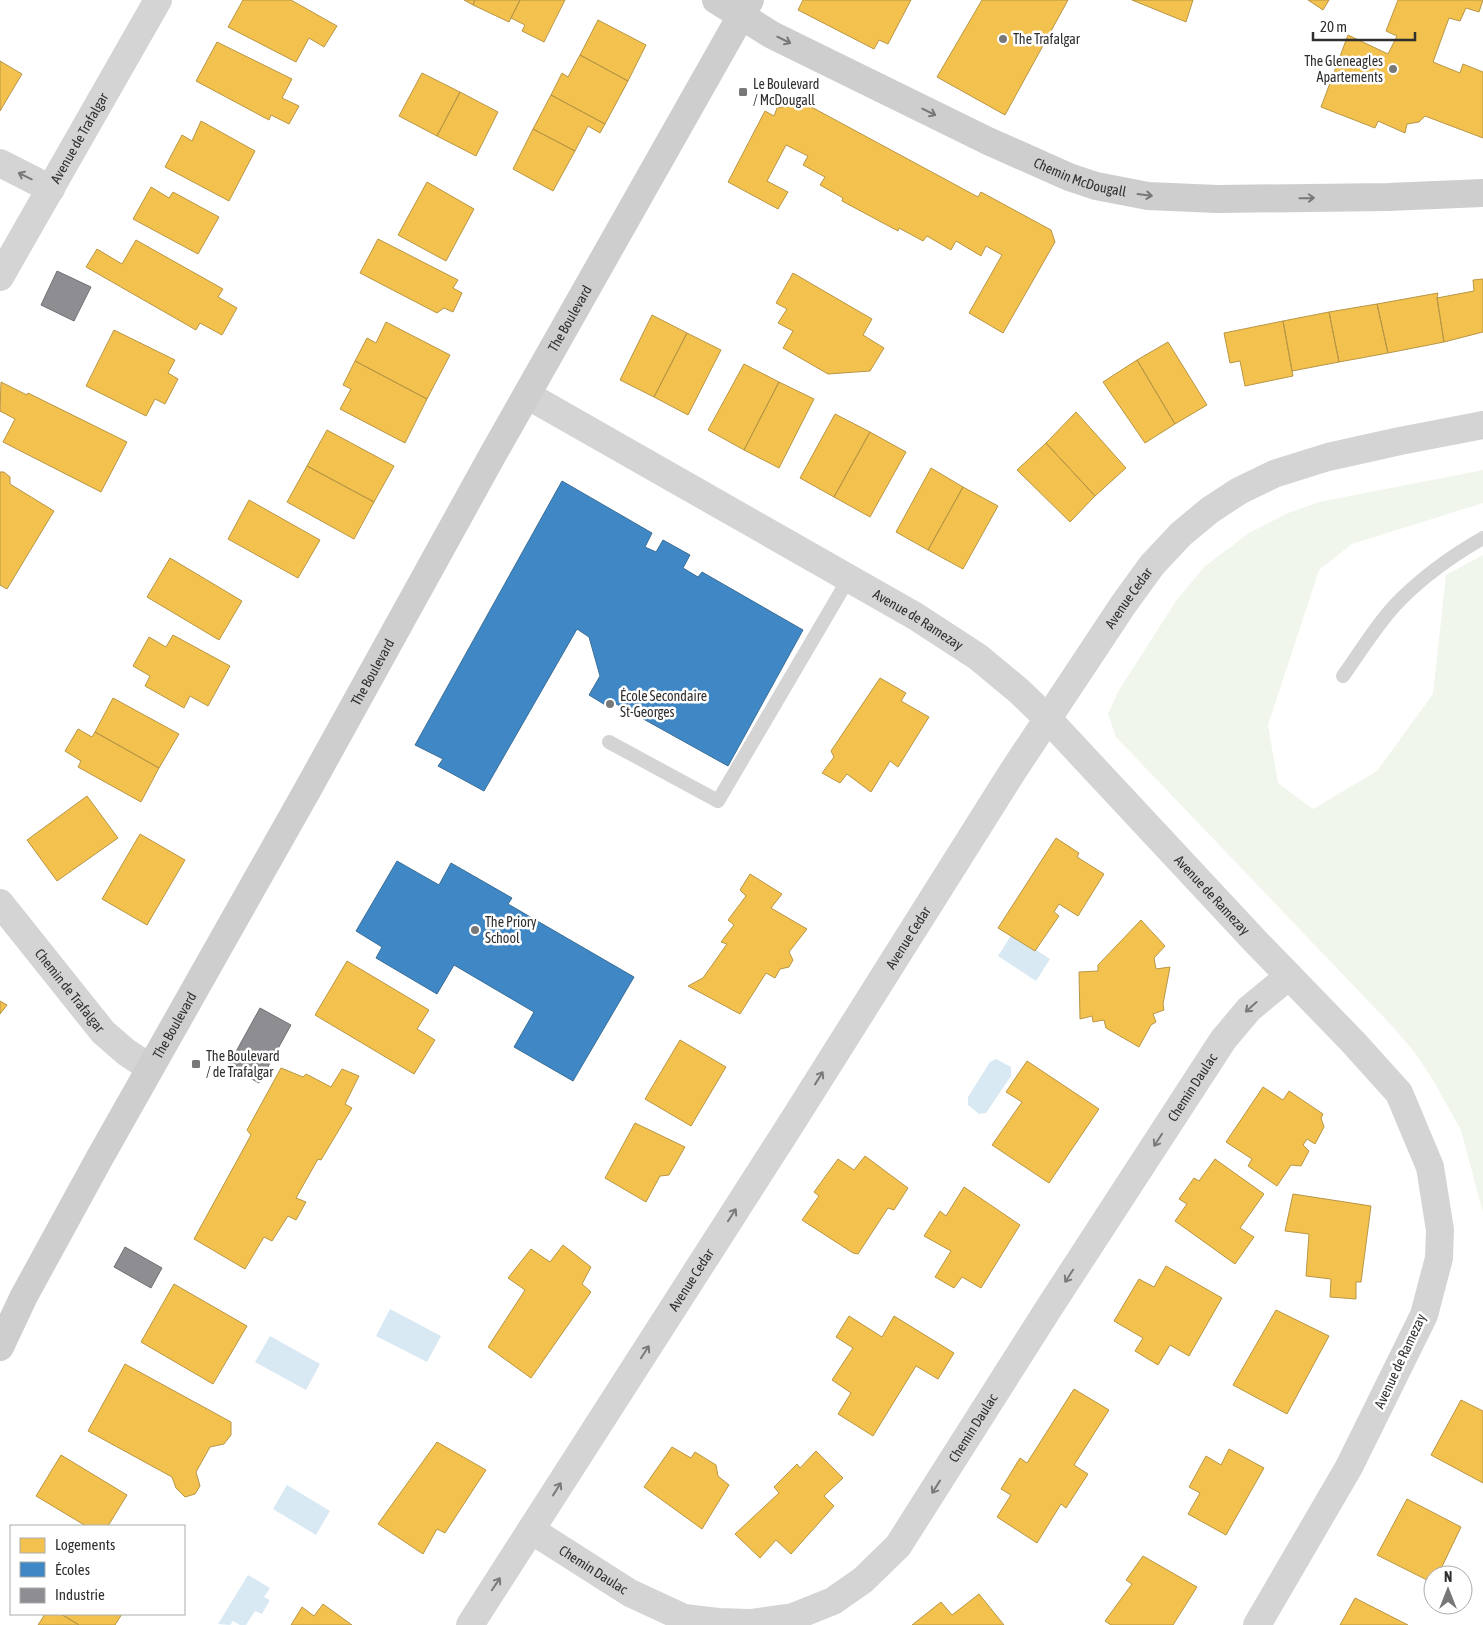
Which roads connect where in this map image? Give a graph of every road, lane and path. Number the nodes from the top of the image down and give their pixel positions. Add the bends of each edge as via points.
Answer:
1 (158, 0) edge
2 (716, 0) edge
3 (746, 8) edge
4 (0, 163) edge
5 (51, 189) junction
6 (1483, 193) edge
7 (0, 277) edge
8 (527, 395) junction
9 (1483, 425) edge
10 (1483, 538) edge
11 (849, 578) junction
12 (1343, 676) dead end
13 (1048, 719) junction
14 (609, 742) dead end
15 (0, 903) edge
16 (1289, 976) junction
17 (150, 1068) junction
18 (0, 1347) edge
19 (531, 1530) junction
20 (470, 1625) edge
21 (1257, 1625) edge

1 - 5 street, Avenue de Trafalgar
2 - 3 main road, Chemin McDougall
3 -> 6 main road, Chemin McDougall via 772,35 988,141 1096,186 1148,196 1217,200
3 - 8 main road, The Boulevard
5 -> 4 street
5 - 7 street, Avenue de Trafalgar
8 - 11 street, Avenue de Ramezay
8 - 17 main road, The Boulevard
9 - 13 street, Avenue Cedar via 1309,463 1255,482 1224,501 1181,534 1152,565
10 - 12 lane via 1400,600
11 - 13 street, Avenue de Ramezay via 957,643 994,670
11 - 14 lane via 718,801
13 - 16 street, Avenue de Ramezay
19 -> 13 street, Avenue Cedar
15 - 17 street, Chemin de Trafalgar via 103,1032
16 -> 19 street, Chemin Daulac via 1249,1009 1222,1040 898,1546 863,1580 833,1601 792,1616 751,1623 684,1618 630,1593
16 - 21 street, Avenue de Ramezay via 1399,1093 1430,1167 1440,1230 1439,1258 1424,1315 1404,1358 1349,1467
17 - 18 main road, The Boulevard via 24,1296
20 -> 19 street, Avenue Cedar

